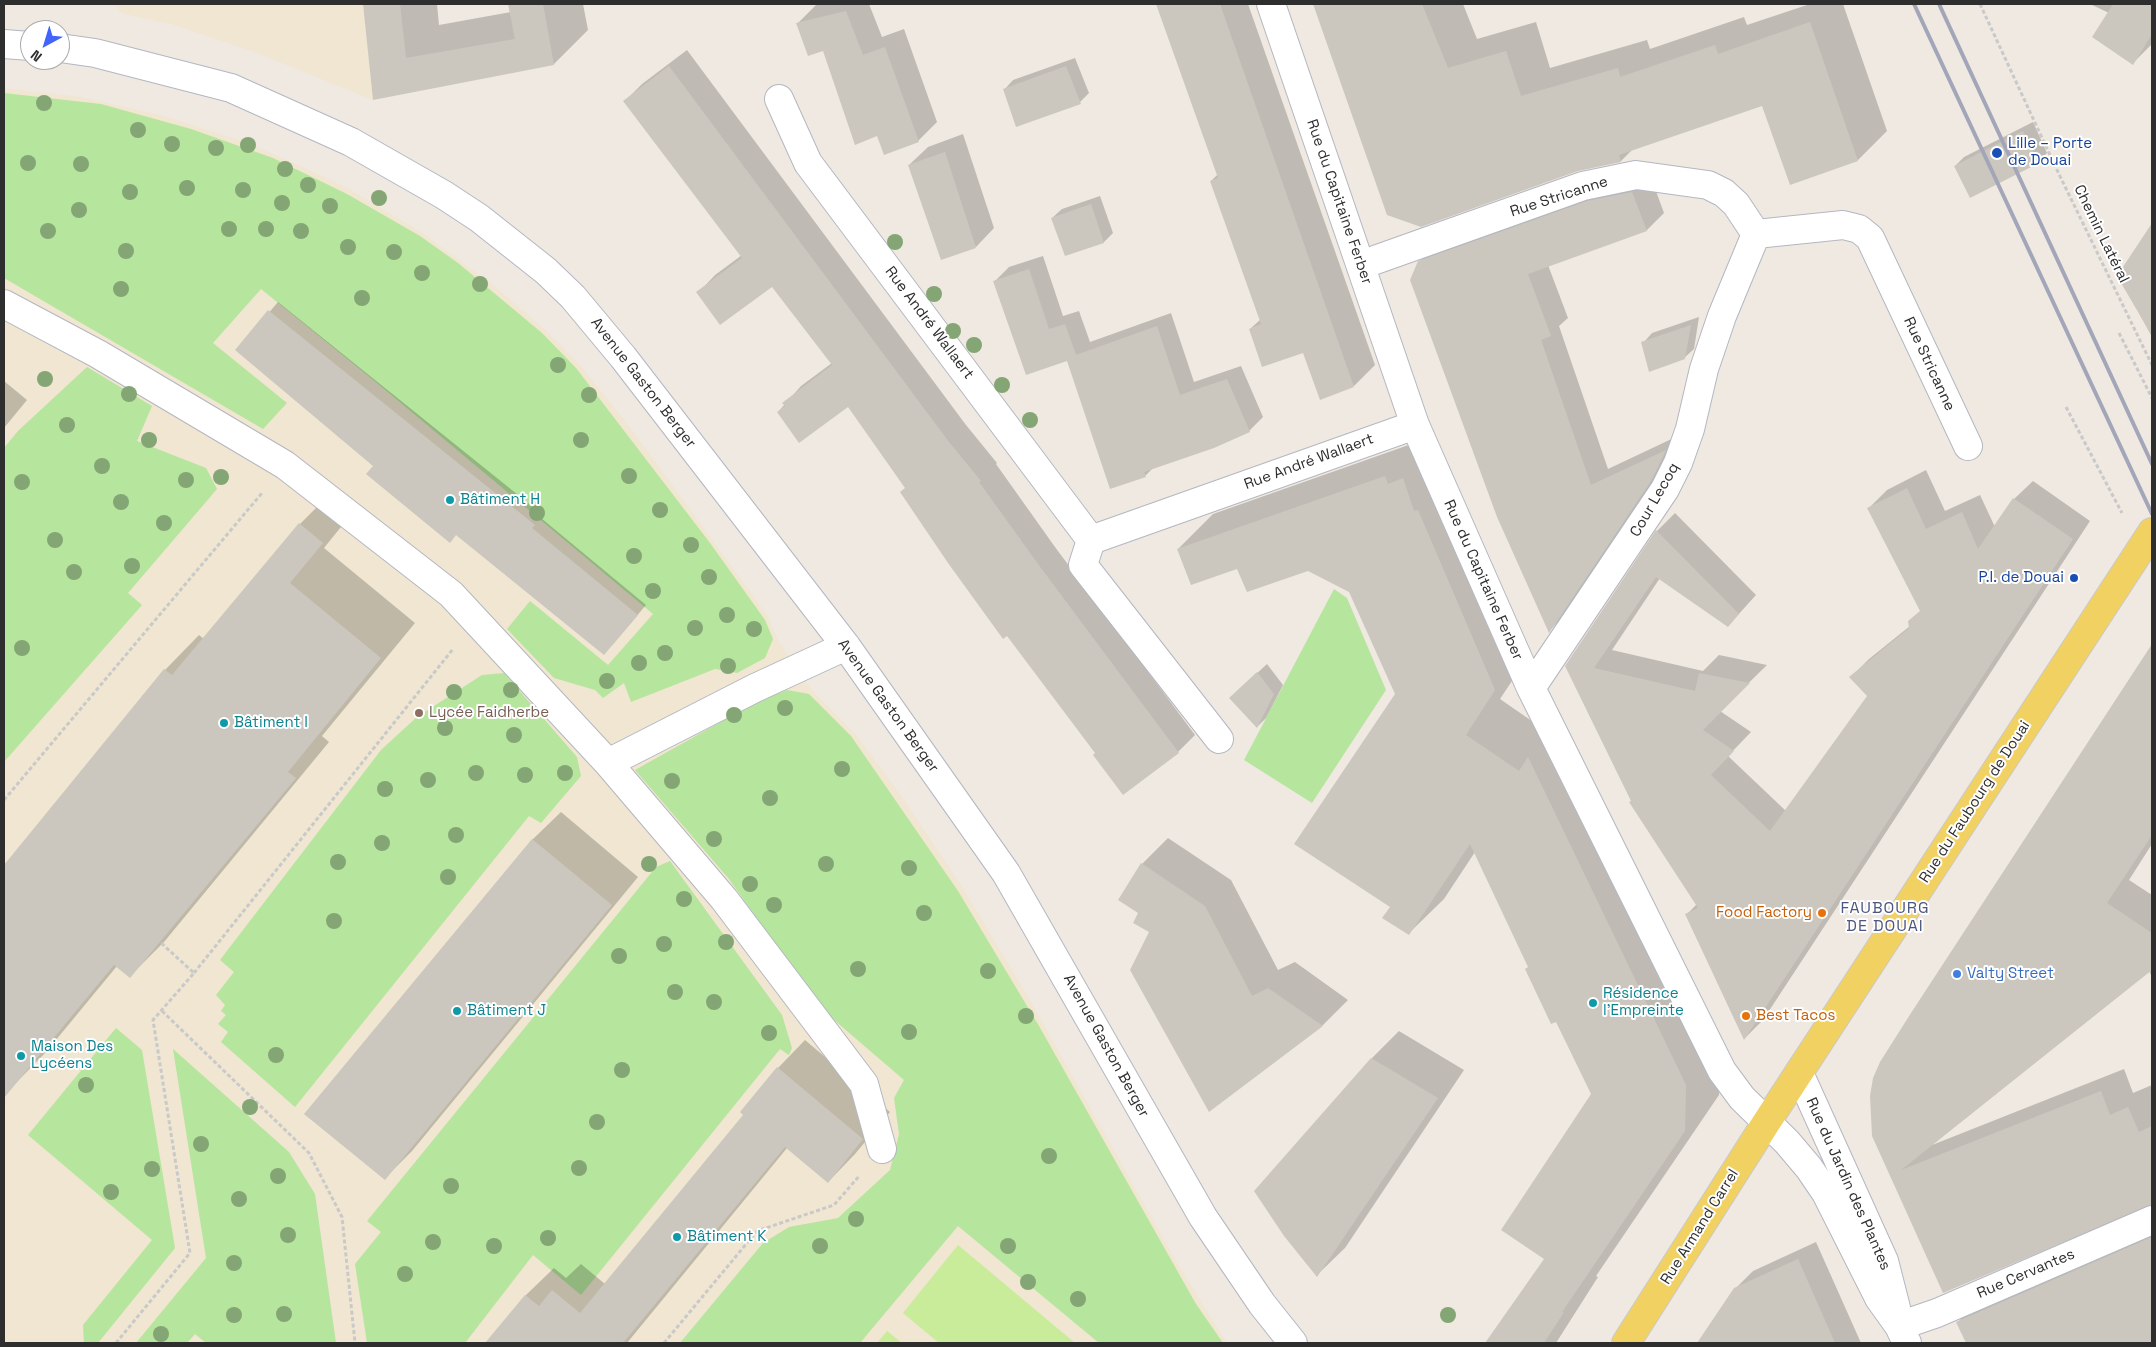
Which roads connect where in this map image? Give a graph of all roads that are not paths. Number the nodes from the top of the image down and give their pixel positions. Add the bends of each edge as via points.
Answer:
1 (1271, 4) edge
2 (4, 44) edge
3 (20, 45) edge
4 (70, 49) edge
5 (779, 99) dead end
6 (1756, 234) junction
7 (1361, 265) junction
8 (4, 304) edge
9 (1415, 425) junction
10 (1968, 446) dead end
11 (2152, 532) edge
12 (1091, 540) junction
13 (846, 646) junction
14 (1531, 688) junction
15 (1219, 740) dead end
16 (608, 763) junction
17 (1799, 1073) junction
18 (1766, 1123) junction
19 (882, 1150) road end
20 (2152, 1220) edge
21 (1903, 1335) edge
22 (1630, 1339) edge
23 (1293, 1343) edge

1 - 7 street, Rue du Capitaine Ferber
2 - 3 street
4 - 13 street, Avenue Gaston Berger via 231,88 379,156 479,218 574,297
5 - 12 street, Rue André Wallaert via 808,163
6 - 7 street, Rue Stricanne via 1736,204 1708,185 1636,175 1583,186
6 - 10 street, Rue Stricanne via 1843,225 1859,229 1870,238
6 - 14 street, Cour Lecoq via 1722,316 1704,369 1690,429 1665,489
7 - 9 street, Rue du Capitaine Ferber
8 - 16 street via 98,354 285,466 452,594
9 - 12 street, Rue André Wallaert
9 - 14 street, Rue du Capitaine Ferber
11 - 17 main road, Rue du Faubourg de Douai
12 - 15 street via 1084,565
13 - 16 street
13 - 23 street, Avenue Gaston Berger via 1006,873 1203,1217 1262,1304
14 - 18 street, Rue du Capitaine Ferber via 1722,1071
16 - 19 street via 724,899 864,1084
17 - 18 main road, Rue du Faubourg de Douai
17 - 21 street, Rue du Jardin des Plantes via 1884,1261
18 - 21 street, Rue du Jardin des Plantes via 1804,1162 1826,1193 1879,1298
18 - 22 main road, Rue Armand Carrel
20 - 21 street, Rue Cervantes via 1937,1313

